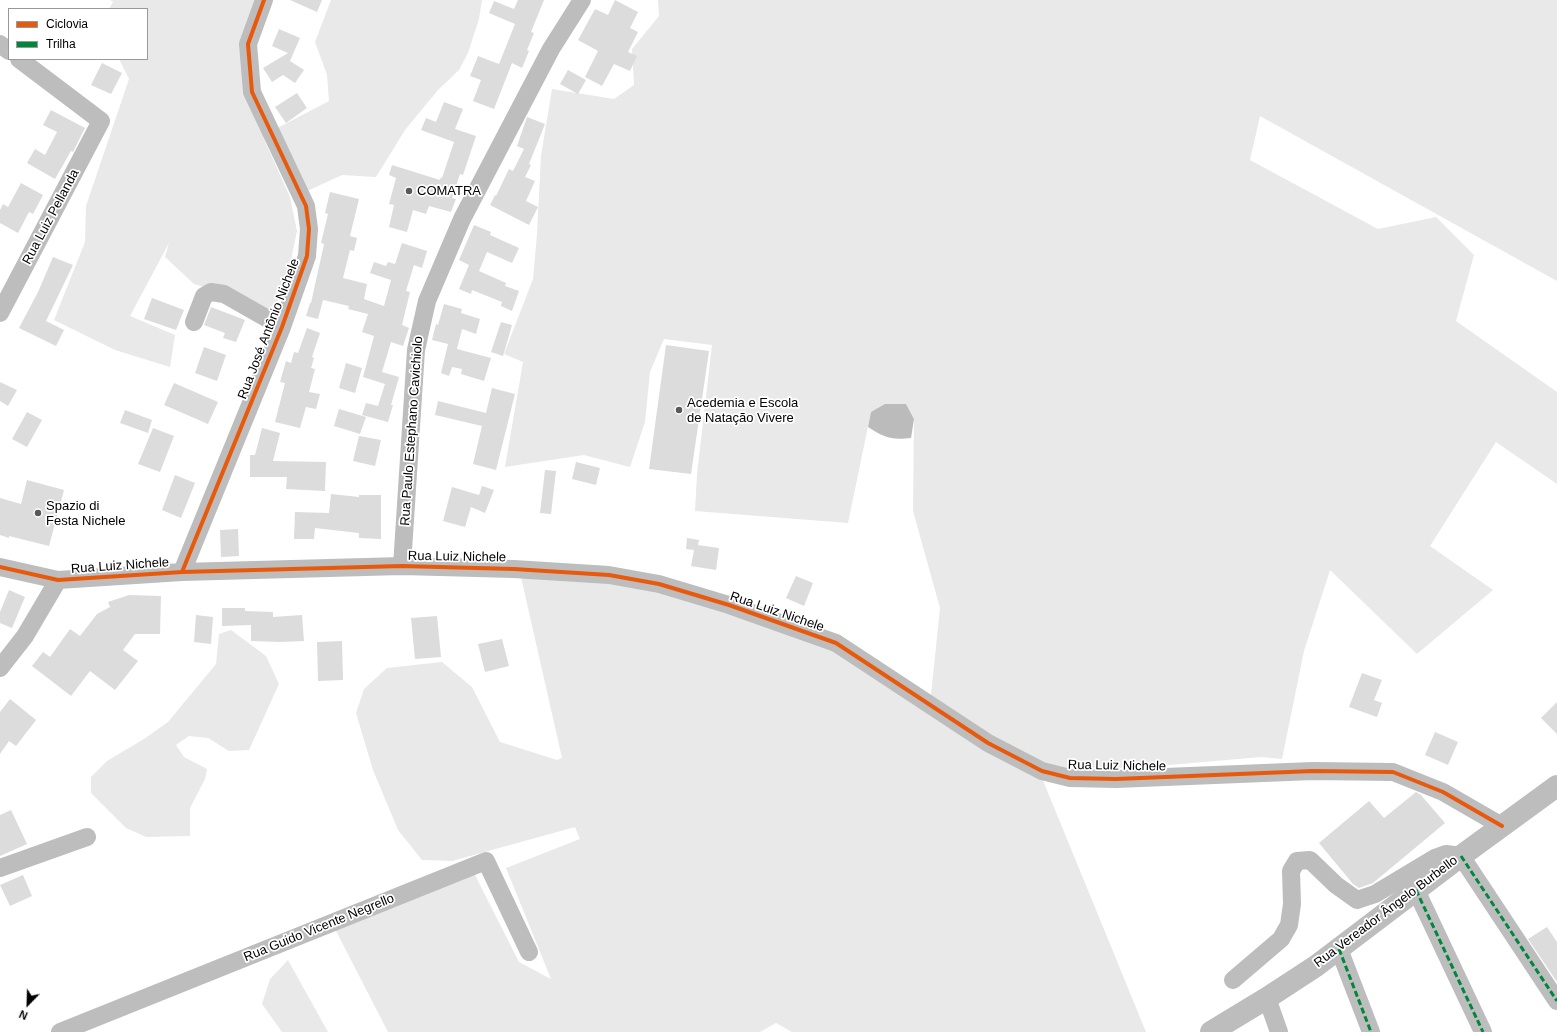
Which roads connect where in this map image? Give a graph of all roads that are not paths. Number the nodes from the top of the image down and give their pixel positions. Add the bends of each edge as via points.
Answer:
1 (264, 0) edge
2 (582, 0) edge
3 (0, 44) edge
4 (8, 50) edge
5 (20, 60) edge
6 (0, 313) edge
7 (194, 322) dead end
8 (282, 327) junction
9 (402, 566) junction
10 (0, 567) edge
11 (182, 572) junction
12 (58, 580) junction
13 (0, 668) edge
14 (1557, 786) edge
15 (1502, 826) junction
16 (87, 837) dead end
17 (1461, 856) junction
18 (0, 868) edge
19 (1416, 890) junction
20 (1339, 949) junction
21 (529, 952) dead end
22 (1233, 980) dead end
23 (1267, 998) junction
24 (1557, 1001) edge
25 (60, 1032) edge
26 (1211, 1032) edge
27 (1279, 1032) edge
28 (1371, 1032) edge
29 (1483, 1032) edge

1 - 8 street, Rua José Antônio Nichele via 248,44 252,92 306,206 309,229 307,256
2 - 9 street, Rua Paulo Estephano Cavichiolo via 551,49 462,219 427,300 416,350
3 - 4 street
5 - 6 street, Rua Luiz Pellanda via 101,121
7 - 8 street via 204,296 211,292 224,294
8 - 11 street, Rua José Antônio Nichele
9 - 11 street, Rua Luiz Nichele
9 - 15 street, Rua Luiz Nichele via 609,575 660,584 729,605 836,643 988,742 1042,771 1070,778 1116,779 1313,771 1393,772 1443,792
10 - 12 street, Rua Luiz Nichele
11 - 12 street, Rua Luiz Nichele
12 - 13 street via 24,636
14 - 15 main road, Rua Vereador Ângelo Burbello
15 - 17 main road, Rua Vereador Ângelo Burbello
16 - 18 street
17 - 19 main road, Rua Vereador Ângelo Burbello
17 - 22 street via 1446,854 1435,858 1375,894 1357,900 1310,860 1297,861 1291,871 1292,904 1289,925 1281,939
17 - 24 street
19 - 20 main road, Rua Vereador Ângelo Burbello
19 - 29 street
20 - 23 main road, Rua Vereador Ângelo Burbello
20 - 28 street
21 - 25 street, Rua Guido Vicente Negrello via 486,861
23 - 26 main road, Rua Vereador Ângelo Burbello
23 - 27 street

